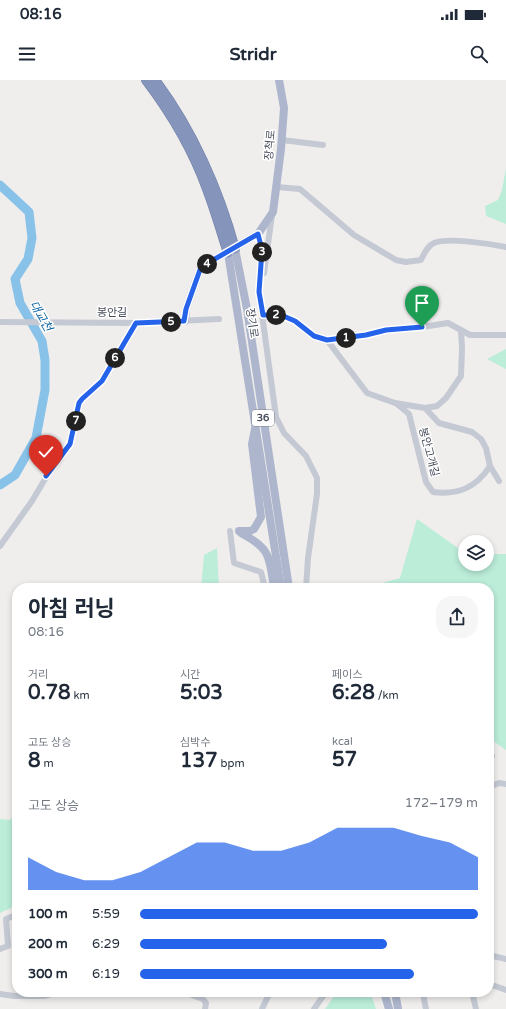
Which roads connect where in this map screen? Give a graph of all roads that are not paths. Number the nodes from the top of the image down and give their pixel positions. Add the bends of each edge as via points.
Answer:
1 (146, 80) edge
2 (155, 80) edge
3 (279, 80) edge
4 (282, 140) junction
5 (323, 145) dead end
6 (277, 187) junction
7 (272, 212) junction
8 (258, 234) junction
9 (506, 247) edge
10 (232, 251) junction
11 (259, 292) junction
12 (263, 315) junction
13 (219, 319) dead end
14 (184, 321) junction
15 (0, 322) edge
16 (136, 323) junction
17 (461, 330) junction
18 (506, 335) edge
19 (327, 340) junction
20 (395, 403) junction
21 (425, 408) junction
22 (256, 426) junction
23 (490, 466) junction
24 (499, 481) dead end
25 (230, 531) dead end
26 (0, 546) edge
27 (264, 583) edge
28 (273, 583) edge
29 (280, 583) edge
30 (288, 583) edge
31 (306, 583) edge
32 (494, 784) edge
33 (506, 784) edge
34 (12, 917) edge
35 (0, 949) edge
36 (494, 956) edge
37 (506, 959) edge
38 (494, 986) edge
39 (506, 990) edge
40 (0, 994) edge
41 (12, 996) edge
42 (198, 997) edge
43 (268, 997) edge
44 (322, 997) edge
45 (385, 997) edge
46 (396, 997) edge
47 (423, 997) edge
48 (473, 997) edge
49 (205, 1009) edge
50 (262, 1009) edge
51 (314, 1009) edge
52 (389, 1009) edge
53 (398, 1009) edge
54 (426, 1009) edge
55 (476, 1009) edge

1 - 10 highway, 장기로 / 36 via 195,160
2 - 10 highway, 장기로 / 36 via 185,125 201,157 226,220
3 - 4 main road, 장척로 via 284,99
4 - 5 street
4 - 6 main road, 장척로
6 - 7 main road, 장척로
6 - 9 street via 300,189 354,235 396,260 420,260 427,248 440,241
7 - 8 main road
7 - 11 street
8 - 10 main road
8 - 11 street via 262,252
10 - 14 main road via 201,267
10 - 22 main road, 장기로 / 36
10 - 30 main road, 장기로 / 36 via 247,309
11 - 12 street
12 - 19 street via 281,315 295,321 314,336
12 - 31 street via 276,417 284,433 306,456 317,478
13 - 14 street, 봉안길
14 - 16 street, 봉안길
15 - 16 street, 봉안길
16 - 26 street via 102,381 79,403 70,444
17 - 18 street via 470,335
17 - 19 street via 448,322
17 - 21 street via 461,376 446,398 437,406
19 - 20 street, 봉안고개길 via 367,393
20 - 21 street, 봉안고개길
20 - 23 street, 봉안고개길 via 409,414 426,482 433,492 469,488 482,478
21 - 23 street, 봉안고개길 via 439,423 472,432 481,439
22 - 28 main road via 252,444 261,517 254,529 239,531 257,541 266,551
22 - 29 main road, 장기로 / 36
23 - 24 street, 봉안고개길
25 - 27 street via 234,563 261,572
32 - 33 street via 499,782
34 - 35 street via 6,919 8,946
36 - 37 street
38 - 39 street
40 - 41 street
42 - 49 street via 203,999
43 - 50 street
44 - 51 street
45 - 52 main road
46 - 53 main road
47 - 54 street
48 - 55 street

